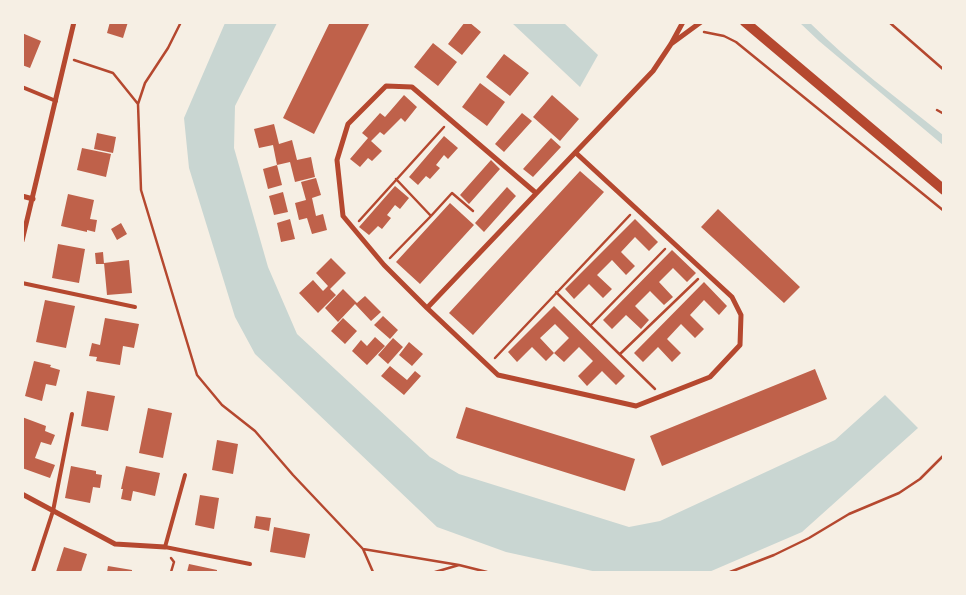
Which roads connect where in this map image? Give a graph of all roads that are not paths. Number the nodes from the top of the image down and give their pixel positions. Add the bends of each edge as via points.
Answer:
1 (74, 22) edge
2 (682, 22) edge
3 (745, 22) edge
4 (699, 24) edge
5 (671, 44) junction
6 (22, 87) edge
7 (56, 101) junction
8 (576, 153) junction
9 (944, 190) edge
10 (536, 193) junction
11 (22, 196) edge
12 (33, 199) junction
13 (22, 241) edge
14 (22, 283) edge
15 (135, 307) dead end
16 (427, 308) junction
17 (72, 414) dead end
18 (185, 475) dead end
19 (22, 494) edge
20 (53, 511) junction
21 (165, 547) junction
22 (250, 564) dead end
23 (33, 572) edge

1 - 7 street
2 - 5 street
3 - 9 main road
4 - 5 street
5 - 8 street via 653,71
6 - 7 lane
7 - 12 street
8 - 10 street
8 - 16 street via 732,297 741,315 740,345 710,377 636,406 498,375
10 - 16 street
10 - 16 street via 412,87 386,86 348,124 337,160 343,216 384,265
11 - 12 street
12 - 13 street
14 - 15 lane
17 - 20 lane
18 - 21 lane
19 - 20 street
20 - 21 street via 115,544
20 - 23 lane
21 - 22 lane

